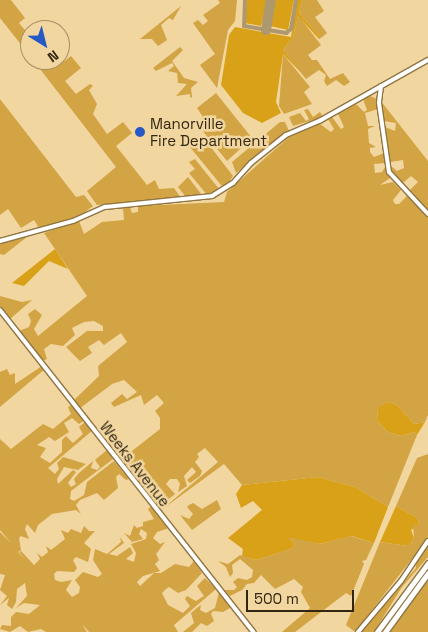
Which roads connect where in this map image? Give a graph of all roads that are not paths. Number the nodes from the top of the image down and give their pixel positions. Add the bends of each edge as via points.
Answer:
1 (428, 60) edge
2 (381, 86) junction
3 (373, 91) junction
4 (380, 95) junction
5 (428, 214) edge
6 (0, 240) edge
7 (0, 310) edge
8 (428, 541) edge
9 (428, 563) edge
10 (428, 573) edge
11 (253, 632) edge
12 (358, 632) edge
13 (377, 632) edge
14 (385, 632) edge

1 - 2 street
2 - 3 street
2 - 4 street
3 - 4 street
3 - 6 street via 286,135 234,183 212,196 105,207 73,221
4 - 5 street via 389,172
7 - 11 street, Weeks Avenue
8 - 12 street via 401,581
9 - 13 highway
10 - 14 highway

